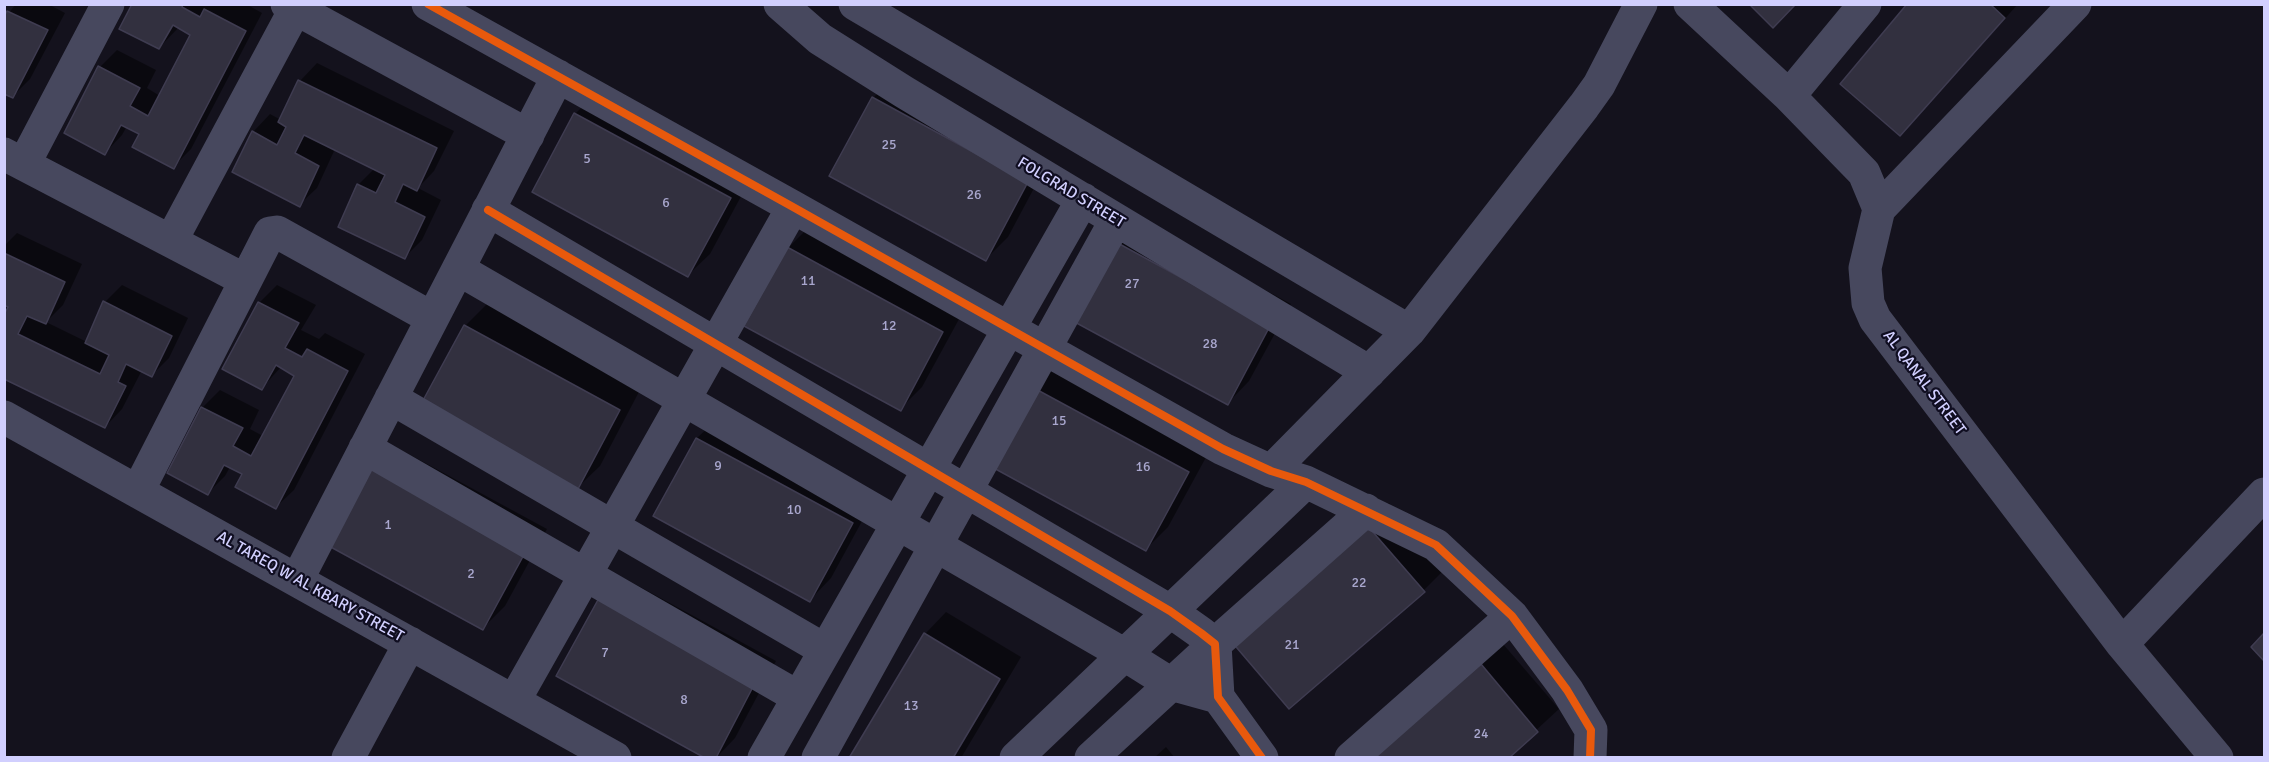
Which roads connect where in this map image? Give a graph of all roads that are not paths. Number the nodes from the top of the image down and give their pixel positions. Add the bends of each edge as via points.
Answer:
1 (108, 4) edge
2 (428, 4) edge
3 (780, 4) edge
4 (855, 4) edge
5 (1641, 4) edge
6 (1689, 4) edge
7 (1865, 4) edge
8 (293, 6) edge
9 (2060, 10) edge
10 (558, 76) junction
11 (1789, 96) junction
12 (528, 135) junction
13 (14, 159) edge
14 (1083, 200) junction
15 (793, 207) junction
16 (1879, 209) junction
17 (488, 210) junction
18 (1116, 220) junction
19 (171, 241) junction
20 (458, 269) junction
21 (245, 280) junction
22 (432, 318) junction
23 (1010, 328) junction
24 (1409, 331) junction
25 (716, 344) junction
26 (1045, 349) junction
27 (1369, 372) junction
28 (391, 398) junction
29 (684, 400) junction
30 (4, 417) edge
31 (365, 448) junction
32 (929, 469) junction
33 (1271, 471) junction
34 (1306, 482) junction
35 (138, 491) junction
36 (966, 492) junction
37 (2265, 494) edge
38 (1366, 510) junction
39 (898, 523) junction
40 (613, 527) junction
41 (936, 545) junction
42 (585, 575) junction
43 (297, 580) junction
44 (1170, 611) junction
45 (1512, 616) junction
46 (410, 643) junction
47 (1215, 644) junction
48 (2122, 644) junction
49 (825, 650) junction
50 (1125, 654) junction
51 (1171, 684) junction
52 (798, 697) junction
53 (1218, 697) junction
54 (514, 701) junction
55 (348, 758) edge
56 (615, 758) edge
57 (764, 758) edge
58 (818, 758) edge
59 (1016, 758) edge
60 (1091, 758) edge
61 (1262, 758) edge
62 (1351, 758) edge
63 (1590, 758) edge
64 (2217, 758) edge

1 - 13 street
2 - 10 street
3 - 14 street, FOLGRAD STREET via 829,45
4 - 24 street
5 - 24 street via 1599,85
6 - 11 street
7 - 11 street
8 - 12 street
8 - 19 street
9 - 16 street
10 - 12 street
10 - 15 street
11 - 16 street via 1864,173
12 - 17 street
13 - 19 street
14 - 18 street, FOLGRAD STREET
14 - 23 street
15 - 23 street
15 - 25 street
16 - 48 street, AL QANAL STREET via 1865,268 1868,303 1875,319
17 - 20 street
17 - 25 street
18 - 26 street
18 - 27 street, FOLGRAD STREET
19 - 21 street
20 - 22 street
20 - 29 street
21 - 22 street via 270,233 278,232
21 - 35 street
22 - 28 street
23 - 26 street
23 - 32 street
24 - 27 street
25 - 29 street
25 - 32 street
26 - 33 street via 1223,449
26 - 36 street
27 - 33 street
28 - 31 street
28 - 40 street
29 - 39 street
29 - 40 street
30 - 35 street, AL TAREQ W AL KBARY STREET
31 - 42 street
31 - 43 street
32 - 36 street
32 - 39 street
33 - 34 street
34 - 38 street
34 - 44 street
35 - 43 street, AL TAREQ W AL KBARY STREET
36 - 41 street
36 - 44 street
37 - 48 street
38 - 45 street via 1436,545
38 - 47 street
39 - 41 street
39 - 49 street
40 - 42 street
40 - 49 street
41 - 50 street
41 - 58 street
42 - 52 street
42 - 54 street
43 - 46 street, AL TAREQ W AL KBARY STREET
44 - 47 street
44 - 50 street
45 - 62 street
45 - 63 street via 1567,690 1590,730
46 - 54 street, AL TAREQ W AL KBARY STREET
46 - 55 street
47 - 51 street
47 - 53 street
48 - 64 street, AL QANAL STREET
49 - 52 street
50 - 51 street
50 - 59 street
51 - 53 street
51 - 60 street
52 - 57 street
53 - 61 street
54 - 56 street, AL TAREQ W AL KBARY STREET

